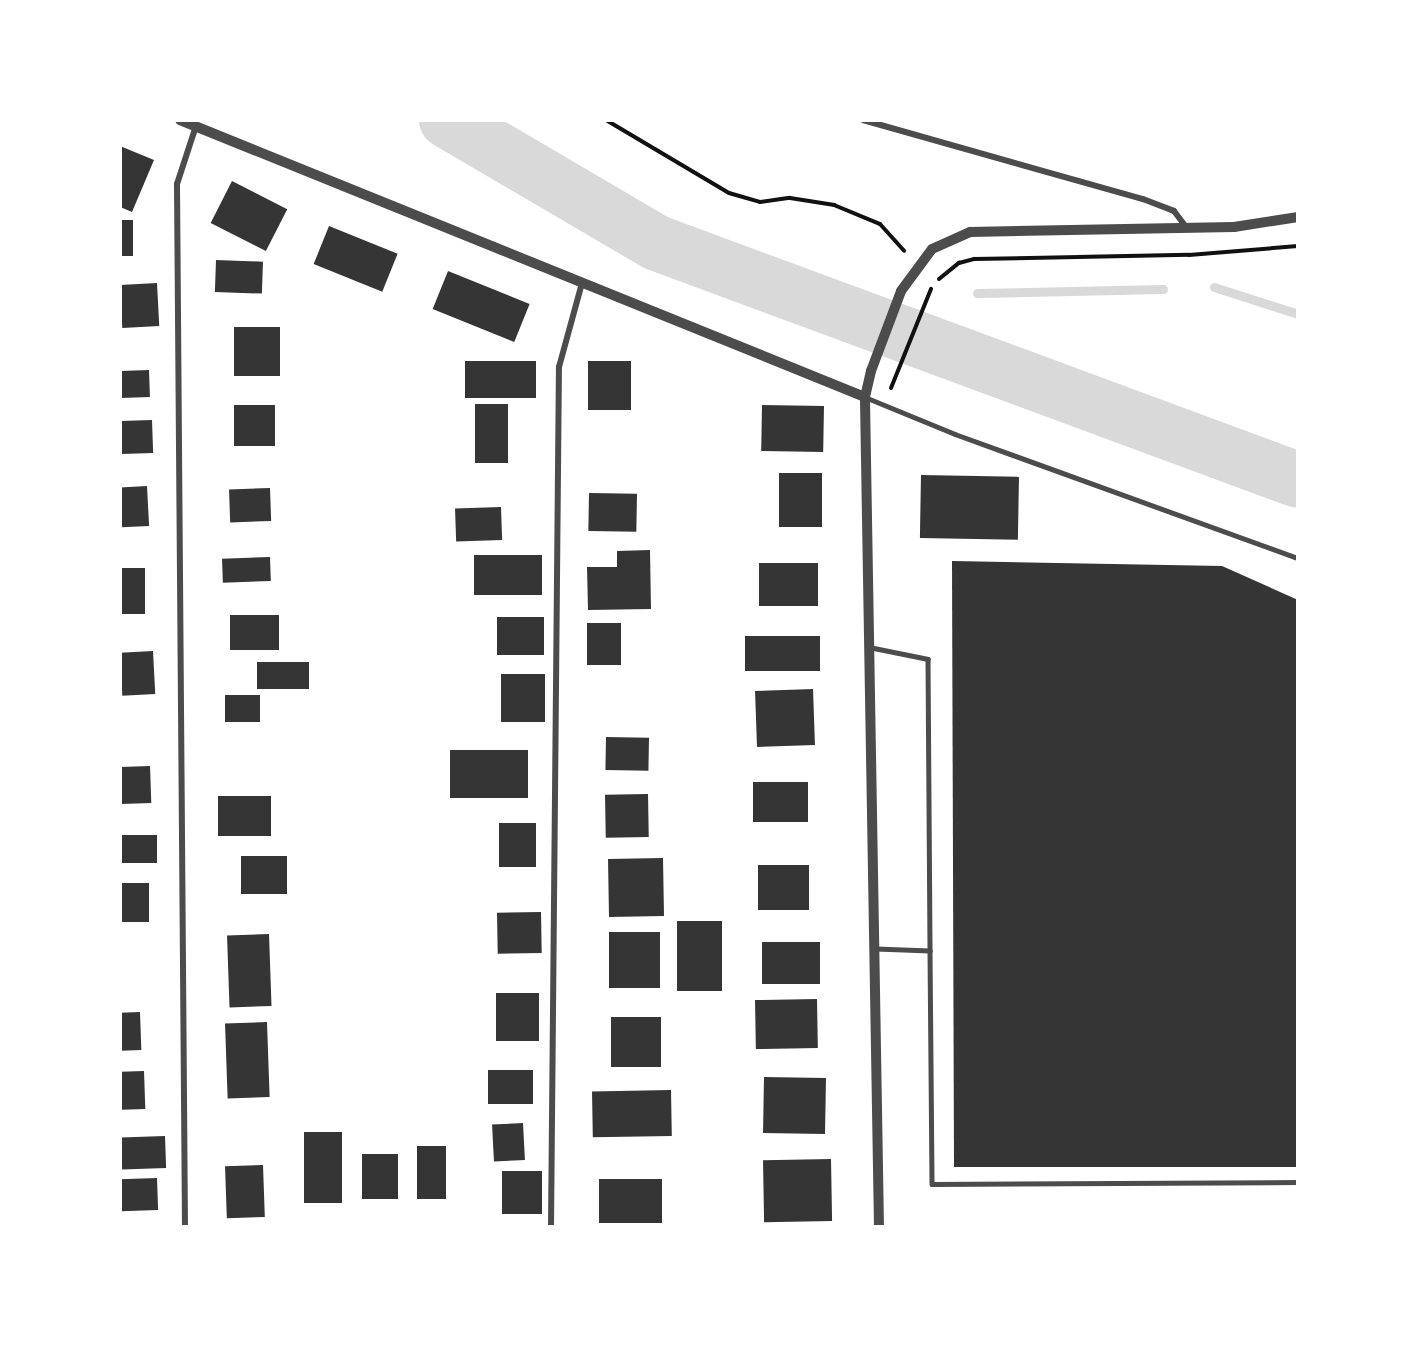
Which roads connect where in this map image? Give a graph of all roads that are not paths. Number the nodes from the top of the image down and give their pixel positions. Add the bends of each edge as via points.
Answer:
1 (180, 120) edge
2 (863, 120) edge
3 (196, 126) junction
4 (1298, 217) edge
5 (1188, 228) junction
6 (582, 283) junction
7 (865, 397) junction
8 (1298, 558) edge
9 (867, 646) junction
10 (873, 949) junction
11 (930, 951) junction
12 (1298, 1182) edge
13 (185, 1227) edge
14 (551, 1227) edge
15 (879, 1227) edge

1 - 3 street
2 - 5 street via 1143,199 1174,212
3 - 6 street
3 - 13 street via 177,184
4 - 5 street via 1258,225
5 - 7 street via 970,232 932,249 901,291
6 - 7 street
6 - 14 street via 560,367
7 - 8 lane via 955,434
7 - 9 street
9 - 10 street
9 - 11 lane via 928,659
10 - 11 lane
10 - 15 street
11 - 12 lane via 932,1184

